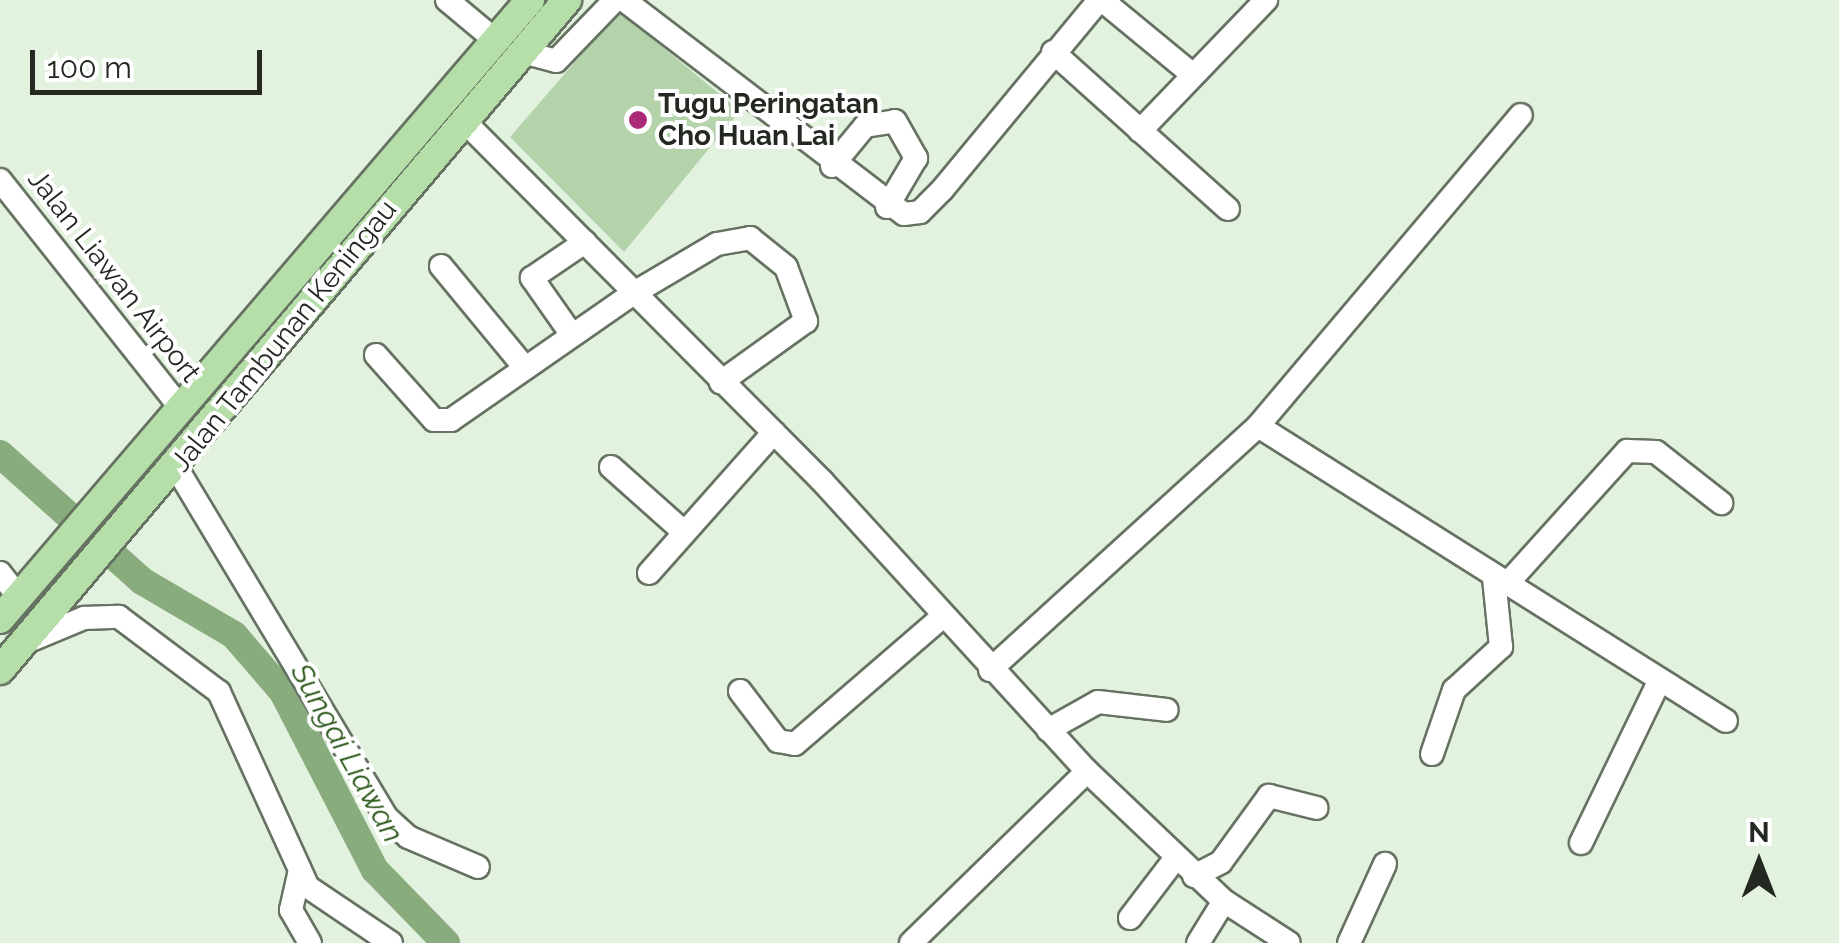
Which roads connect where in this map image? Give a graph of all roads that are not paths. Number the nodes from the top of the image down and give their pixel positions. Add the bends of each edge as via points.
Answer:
1 (447, 0) edge
2 (530, 0) edge
3 (566, 0) edge
4 (615, 0) edge
5 (624, 0) edge
6 (1100, 0) edge
7 (1266, 0) edge
8 (495, 40) junction
9 (523, 52) junction
10 (1053, 52) junction
11 (1193, 75) junction
12 (1521, 115) dead end
13 (464, 121) junction
14 (1140, 130) junction
15 (832, 166) junction
16 (0, 180) edge
17 (887, 207) junction
18 (1228, 208) dead end
19 (585, 242) junction
20 (441, 266) dead end
21 (634, 293) junction
22 (572, 336) junction
23 (376, 355) dead end
24 (525, 368) junction
25 (721, 382) junction
26 (182, 410) junction
27 (1258, 426) junction
28 (774, 432) junction
29 (611, 466) dead end
30 (176, 467) junction
31 (1721, 503) dead end
32 (684, 532) junction
33 (0, 573) edge
34 (649, 573) dead end
35 (1500, 582) junction
36 (19, 597) junction
37 (942, 617) junction
38 (0, 619) edge
39 (26, 642) junction
40 (1, 668) edge
41 (990, 670) junction
42 (1658, 682) junction
43 (740, 690) dead end
44 (1166, 710) dead end
45 (1726, 721) dead end
46 (1048, 730) junction
47 (1432, 754) dead end
48 (1087, 771) junction
49 (1317, 808) dead end
50 (1581, 843) dead end
51 (1175, 859) junction
52 (1385, 864) dead end
53 (478, 867) dead end
54 (300, 870) junction
55 (1194, 876) junction
56 (1224, 902) junction
57 (1130, 918) dead end
58 (310, 943) edge
59 (391, 943) edge
60 (911, 943) edge
61 (1198, 943) edge
62 (1290, 943) edge
63 (1349, 943) edge

1 - 8 street
2 - 8 main road, Jalan Tambunan Keningau
3 - 9 main road, Jalan Tambunan Keningau
4 - 9 street via 556,61
5 - 15 street
6 - 10 street
6 - 11 street
7 - 11 street
8 - 26 main road, Jalan Tambunan Keningau
9 - 13 main road, Jalan Tambunan Keningau
10 - 14 street
10 - 17 street via 925,208
11 - 14 street
12 - 27 street
13 - 19 street
13 - 30 main road, Jalan Tambunan Keningau
14 - 18 street
15 - 17 street
15 - 17 street via 865,126 895,121 916,158
16 - 26 street, Jalan Liawan Airport
19 - 21 street
19 - 22 street via 532,278
20 - 24 street
21 - 22 street
21 - 25 street
21 - 25 street via 730,238 776,255 806,321
22 - 24 street
23 - 24 street via 443,422
25 - 28 street
26 - 36 main road, Jalan Tambunan Keningau
27 - 35 street
27 - 41 street
28 - 32 street
28 - 37 street
29 - 32 street
30 - 39 main road, Jalan Tambunan Keningau
30 - 53 street via 386,817 408,837
31 - 35 street via 1656,452 1627,451
32 - 34 street
33 - 36 street
35 - 42 street
35 - 47 street via 1501,647 1454,690
36 - 38 main road, Jalan Tambunan Keningau
37 - 41 street
37 - 43 street via 794,744 778,740
39 - 40 main road, Jalan Tambunan Keningau
39 - 54 street via 93,616 120,617 219,692
41 - 46 street
42 - 45 street
42 - 50 street
44 - 46 street via 1098,702
46 - 48 street
48 - 51 street
48 - 60 street
49 - 55 street via 1270,796 1221,862
51 - 55 street
51 - 57 street
52 - 63 street
54 - 58 street via 292,910
54 - 59 street via 323,902
55 - 56 street
56 - 61 street
56 - 62 street

